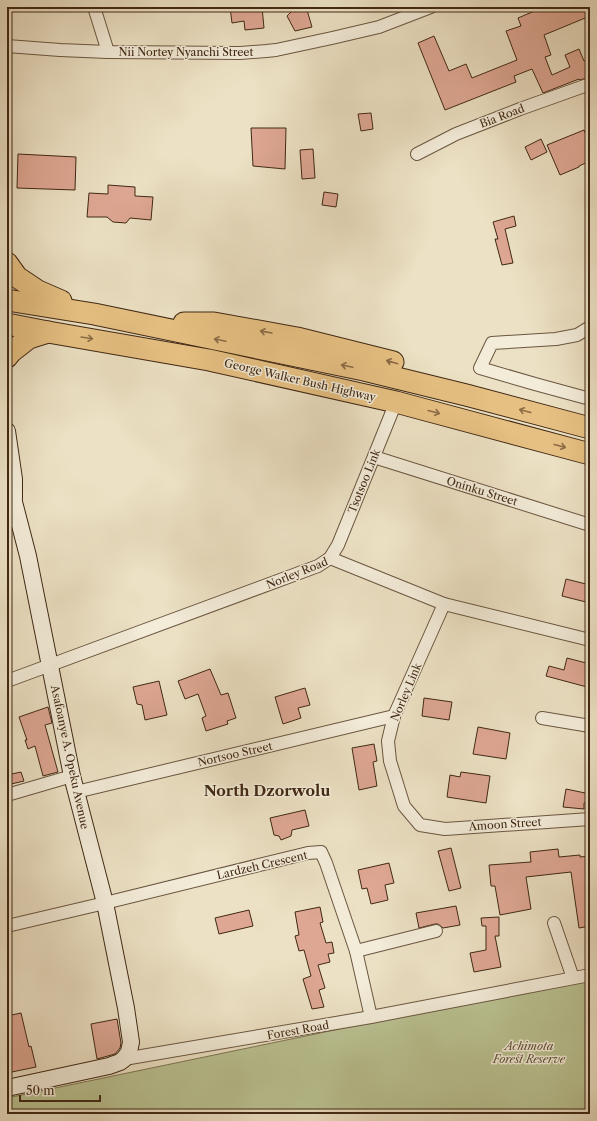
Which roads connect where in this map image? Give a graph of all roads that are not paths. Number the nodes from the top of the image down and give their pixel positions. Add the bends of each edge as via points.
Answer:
1 (94, 7) edge
2 (431, 7) edge
3 (7, 46) edge
4 (108, 52) junction
5 (590, 84) edge
6 (417, 154) dead end
7 (7, 263) edge
8 (7, 300) edge
9 (94, 314) junction
10 (7, 324) edge
11 (590, 327) edge
12 (48, 332) junction
13 (7, 357) edge
14 (590, 399) edge
15 (396, 402) junction
16 (590, 428) edge
17 (7, 431) edge
18 (590, 454) edge
19 (374, 457) junction
20 (7, 486) edge
21 (14, 502) junction
22 (590, 525) edge
23 (330, 558) junction
24 (444, 604) junction
25 (590, 640) edge
26 (50, 665) junction
27 (7, 681) edge
28 (394, 716) junction
29 (542, 718) dead end
30 (590, 726) edge
31 (72, 776) junction
32 (76, 792) junction
33 (7, 795) edge
34 (590, 818) edge
35 (420, 825) joint
36 (105, 903) junction
37 (554, 923) dead end
38 (7, 926) edge
39 (436, 931) dead end
40 (356, 951) junction
41 (590, 975) edge
42 (573, 978) junction
43 (371, 1017) junction
44 (124, 1059) junction
45 (7, 1088) edge

1 - 4 street
2 - 4 street, Nii Nortey Nyanchi Street via 379,27 276,50 240,54
3 - 4 street, Nii Nortey Nyanchi Street
5 - 6 street, Bia Road via 462,131
7 - 9 highway via 17,277 38,291
8 - 9 highway
16 -> 9 highway via 466,395 401,364 297,338 214,324 141,323
10 - 12 highway, George Walker Bush Highway
11 - 14 street via 577,335 556,340 492,343 480,368
12 - 13 highway via 29,338
12 -> 15 highway, George Walker Bush Highway via 209,360
15 -> 18 highway, George Walker Bush Highway
15 - 19 street, Tsotsoo Link
17 - 21 main road, Asafoanye A. Opeku Avenue via 14,479
19 - 22 street, Oninku Street
19 - 23 street, Tsotsoo Link via 338,545
20 - 21 main road, Asafoanye A. Opeku Avenue
21 - 26 main road, Asafoanye A. Opeku Avenue via 28,556
23 - 24 street, Norley Road
23 - 26 street, Norley Road via 318,566
24 - 25 street, Norley Road
24 - 28 street, Norley Link
26 - 27 street, Norley Road
26 - 31 main road, Asafoanye A. Opeku Avenue
28 - 32 street, Nortsoo Street
28 - 35 street, Norley Link via 388,741 390,761 404,806
29 - 30 street
31 - 32 main road, Asafoanye A. Opeku Avenue
31 - 33 street
32 - 36 main road, Asafoanye A. Opeku Avenue
34 - 35 street, Amoon Street via 445,829
36 - 38 street
36 - 40 street, Lardzeh Crescent via 308,853 321,852
36 - 44 main road, Asafoanye A. Opeku Avenue via 129,1029 129,1052
37 - 42 street
39 - 40 street
40 - 43 street, Lardzeh Crescent
41 - 42 street, Forest Road
42 - 43 street, Forest Road
43 - 44 street, Forest Road
44 - 45 main road, Forest Road via 109,1066

